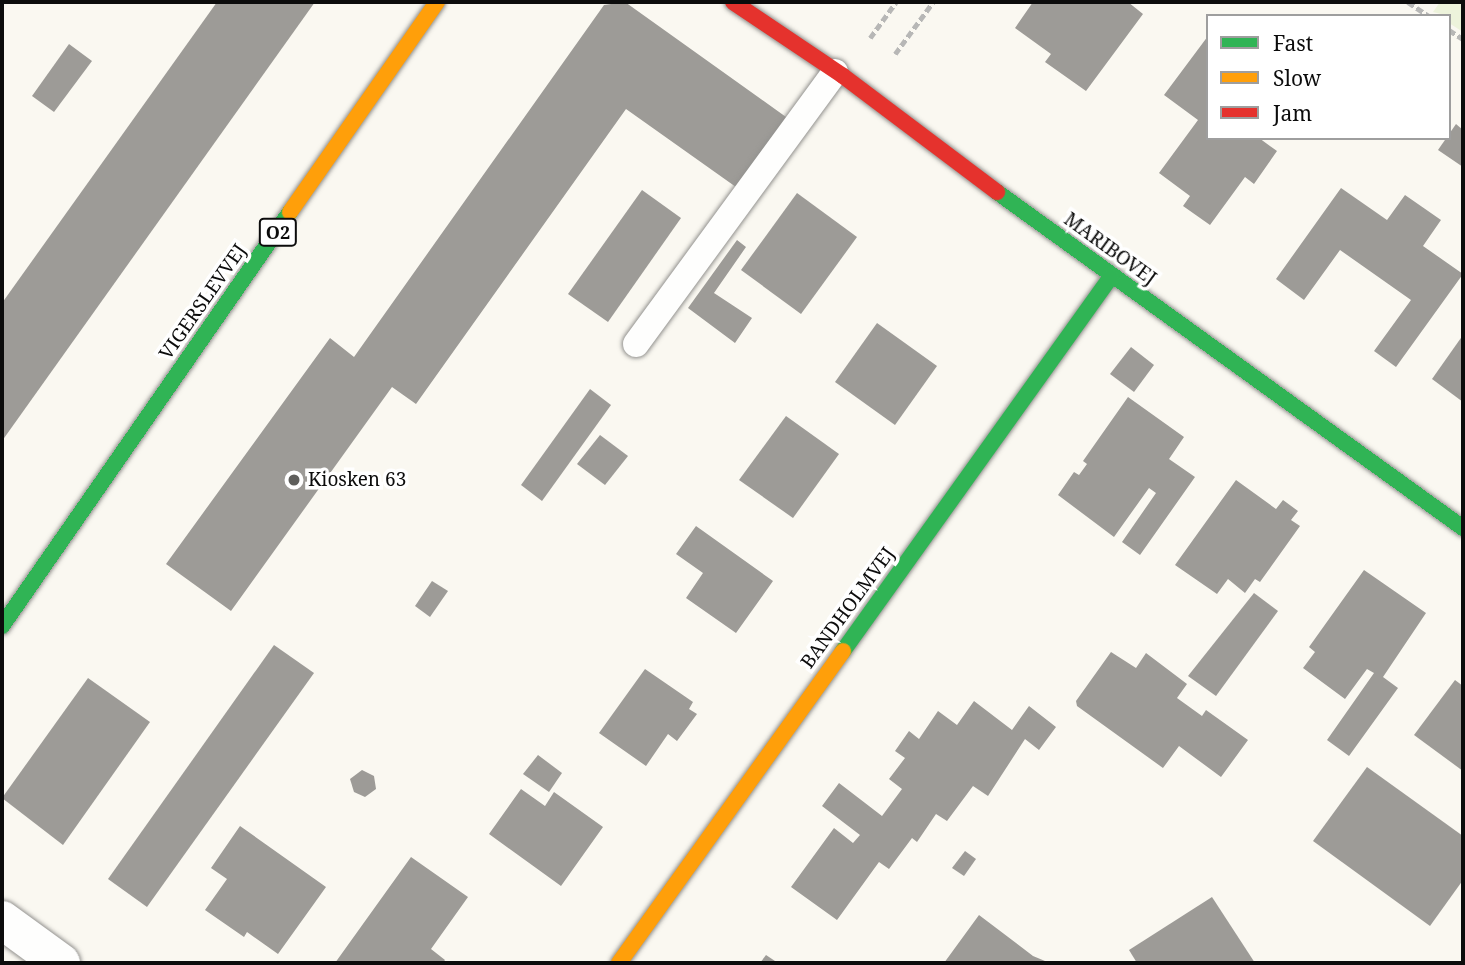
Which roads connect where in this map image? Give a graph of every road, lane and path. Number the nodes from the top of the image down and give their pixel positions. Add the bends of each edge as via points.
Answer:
1 (437, 2) edge
2 (733, 2) edge
3 (933, 2) edge
4 (1408, 2) edge
5 (1426, 14) edge
6 (835, 72) junction
7 (866, 94) junction
8 (1111, 277) junction
9 (636, 344) dead end
10 (1463, 528) edge
11 (2, 626) edge
12 (2, 920) edge
13 (61, 963) edge
14 (619, 963) edge

1 - 11 street, VIGERSLEVVEJ / O2
2 - 6 street, MARIBOVEJ
3 - 7 path
4 - 5 path
6 - 7 street, MARIBOVEJ
6 - 9 lane
7 - 8 street, MARIBOVEJ
8 - 10 street, MARIBOVEJ
8 - 14 street, BANDHOLMVEJ
12 - 13 street

